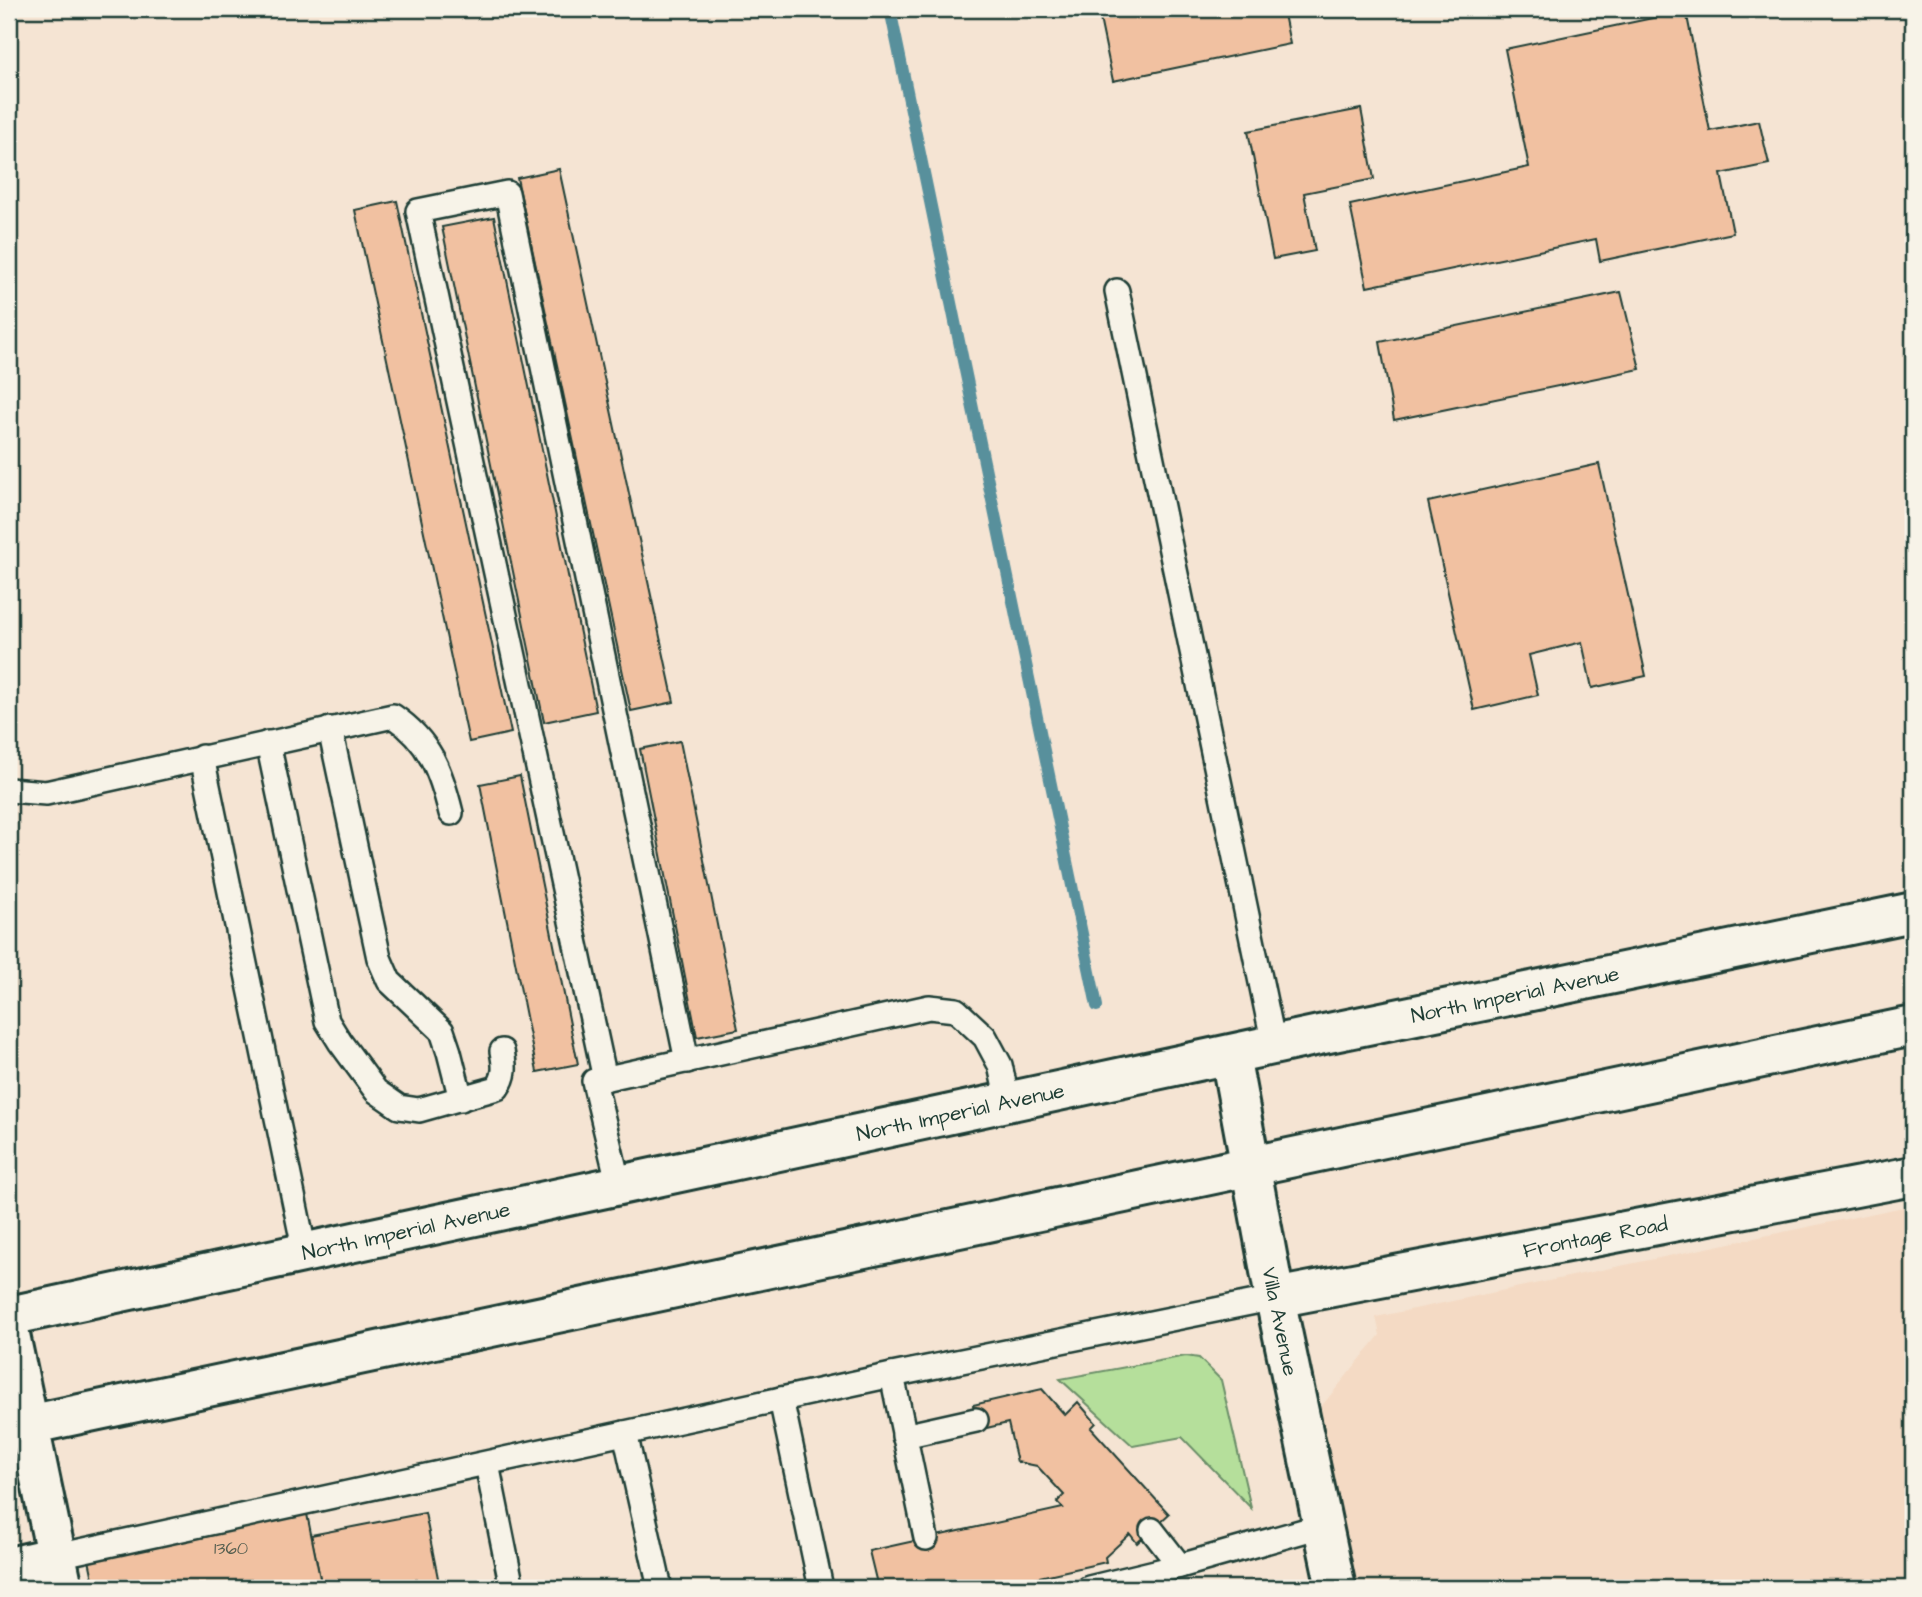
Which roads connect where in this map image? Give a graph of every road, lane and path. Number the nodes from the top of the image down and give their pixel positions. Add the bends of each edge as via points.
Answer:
1 (1117, 291) dead end
2 (330, 729) junction
3 (268, 743) junction
4 (202, 757) junction
5 (9, 790) edge
6 (451, 813) dead end
7 (1913, 912) edge
8 (1913, 1026) edge
9 (1274, 1045) junction
10 (502, 1051) dead end
11 (1230, 1055) junction
12 (687, 1061) junction
13 (605, 1079) junction
14 (461, 1099) junction
15 (1008, 1102) junction
16 (1251, 1167) junction
17 (1913, 1176) edge
18 (618, 1186) junction
19 (305, 1253) junction
20 (1275, 1298) junction
21 (9, 1316) edge
22 (9, 1330) edge
23 (892, 1374) junction
24 (780, 1399) junction
25 (976, 1420) dead end
26 (18, 1426) edge
27 (625, 1433) junction
28 (904, 1436) junction
29 (487, 1464) junction
30 (1321, 1526) junction
31 (1152, 1530) dead end
32 (926, 1538) dead end
33 (1180, 1566) junction
34 (9, 1567) edge
35 (60, 1572) edge
36 (512, 1588) edge
37 (660, 1588) edge
38 (821, 1588) edge
39 (1088, 1588) edge
40 (1336, 1588) edge

1 - 9 lane
2 - 3 lane
2 - 6 lane via 393,716 406,724 428,748
2 - 14 lane via 379,958 389,981 442,1031
3 - 4 lane
3 - 14 lane via 327,1021 376,1091 399,1107 419,1110
4 - 5 lane via 46,793
4 - 19 lane
7 - 9 main road, North Imperial Avenue
8 - 16 main road
9 - 11 main road, North Imperial Avenue
10 - 14 lane via 506,1069 502,1081 496,1088
11 - 15 main road, North Imperial Avenue
11 - 16 main road, Villa Avenue
12 - 13 lane
12 - 13 lane via 507,193 418,211
12 - 15 lane via 929,1007 956,1010 985,1037 1000,1065
13 - 18 lane via 594,1081
15 - 18 main road, North Imperial Avenue
16 - 20 main road, Villa Avenue
16 - 26 main road
17 - 20 main road, Frontage Road
18 - 19 main road, North Imperial Avenue
19 - 21 main road, North Imperial Avenue
20 - 23 lane
20 - 30 main road, Villa Avenue
22 - 26 main road
23 - 24 lane
23 - 28 lane
24 - 27 lane
24 - 38 lane
25 - 28 lane
26 - 35 main road
27 - 29 lane
27 - 37 lane
28 - 32 lane
29 - 35 lane
29 - 36 lane
30 - 33 lane
30 - 40 main road, Villa Avenue
31 - 33 lane
33 - 39 lane
34 - 35 main road

